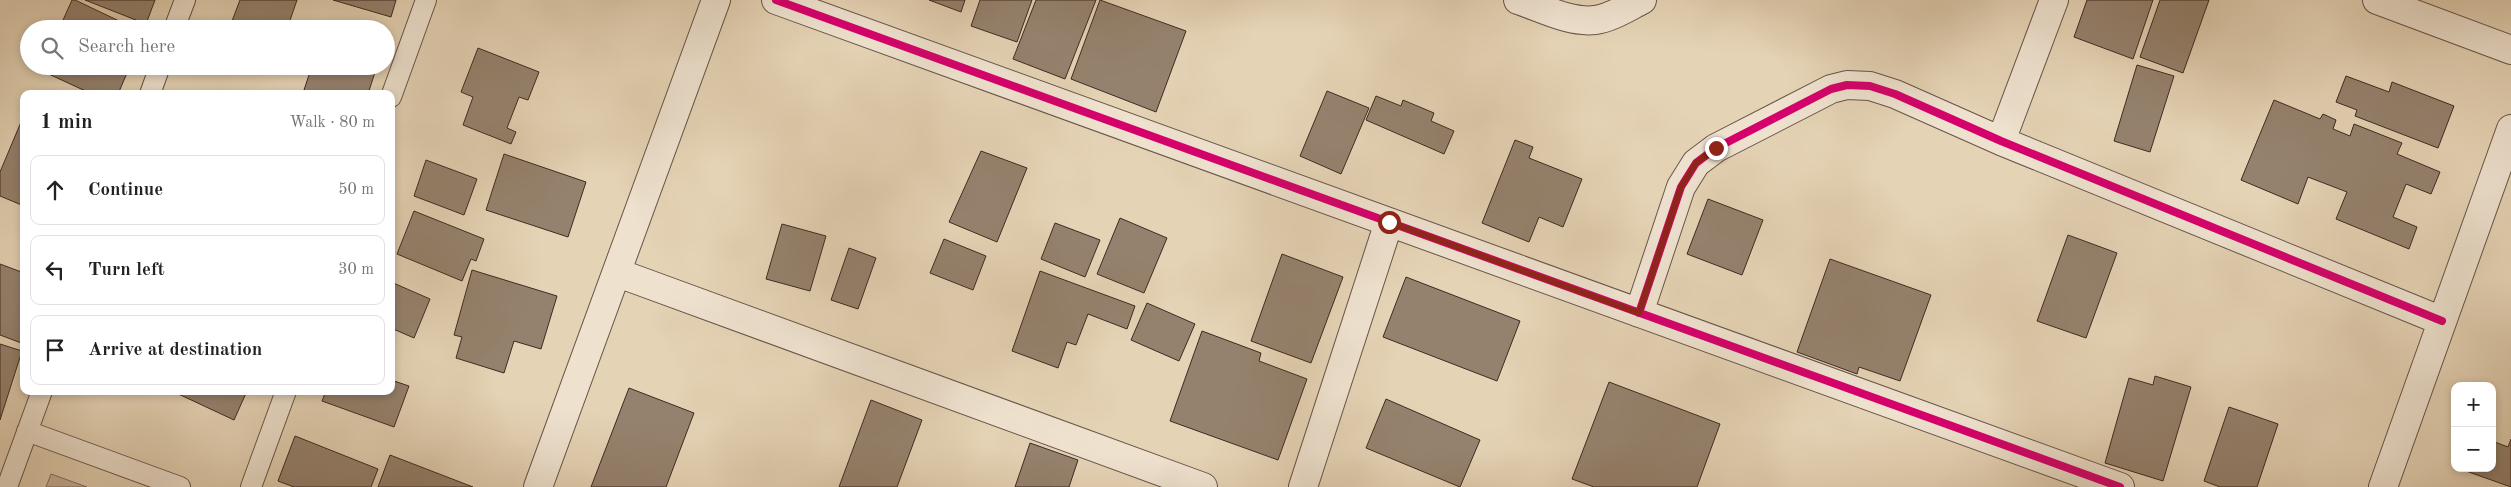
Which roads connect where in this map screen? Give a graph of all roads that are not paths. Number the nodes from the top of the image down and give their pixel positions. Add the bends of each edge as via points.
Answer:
1 (185, 0) edge
2 (426, 0) edge
3 (716, 0) edge
4 (776, 0) edge
5 (1518, 0) edge
6 (1642, 0) edge
7 (2054, 0) edge
8 (2377, 0) edge
9 (177, 20) edge
10 (2511, 50) edge
11 (157, 75) edge
12 (151, 90) edge
13 (394, 90) edge
14 (2511, 129) edge
15 (2002, 141) junction
16 (1389, 222) junction
17 (618, 272) junction
18 (1639, 313) junction
19 (2442, 321) junction
20 (41, 395) edge
21 (285, 395) edge
22 (28, 431) junction
23 (7, 487) edge
24 (180, 487) edge
25 (251, 487) edge
26 (538, 487) edge
27 (1202, 487) edge
28 (1303, 487) edge
29 (2120, 487) edge
30 (2384, 487) edge

1 - 9 lane
2 - 13 lane
3 - 17 street
4 - 16 street
5 - 6 street via 1575,19 1595,20
7 - 15 street
8 - 10 street
11 - 12 lane
14 - 19 street
15 - 18 street via 1870,86 1847,85 1831,89 1716,148 1696,163 1681,187
15 - 19 street
16 - 18 street
16 - 28 street
17 - 26 street
17 - 27 street
18 - 29 street
19 - 30 street
20 - 22 lane
21 - 25 lane
22 - 23 lane
22 - 24 lane

